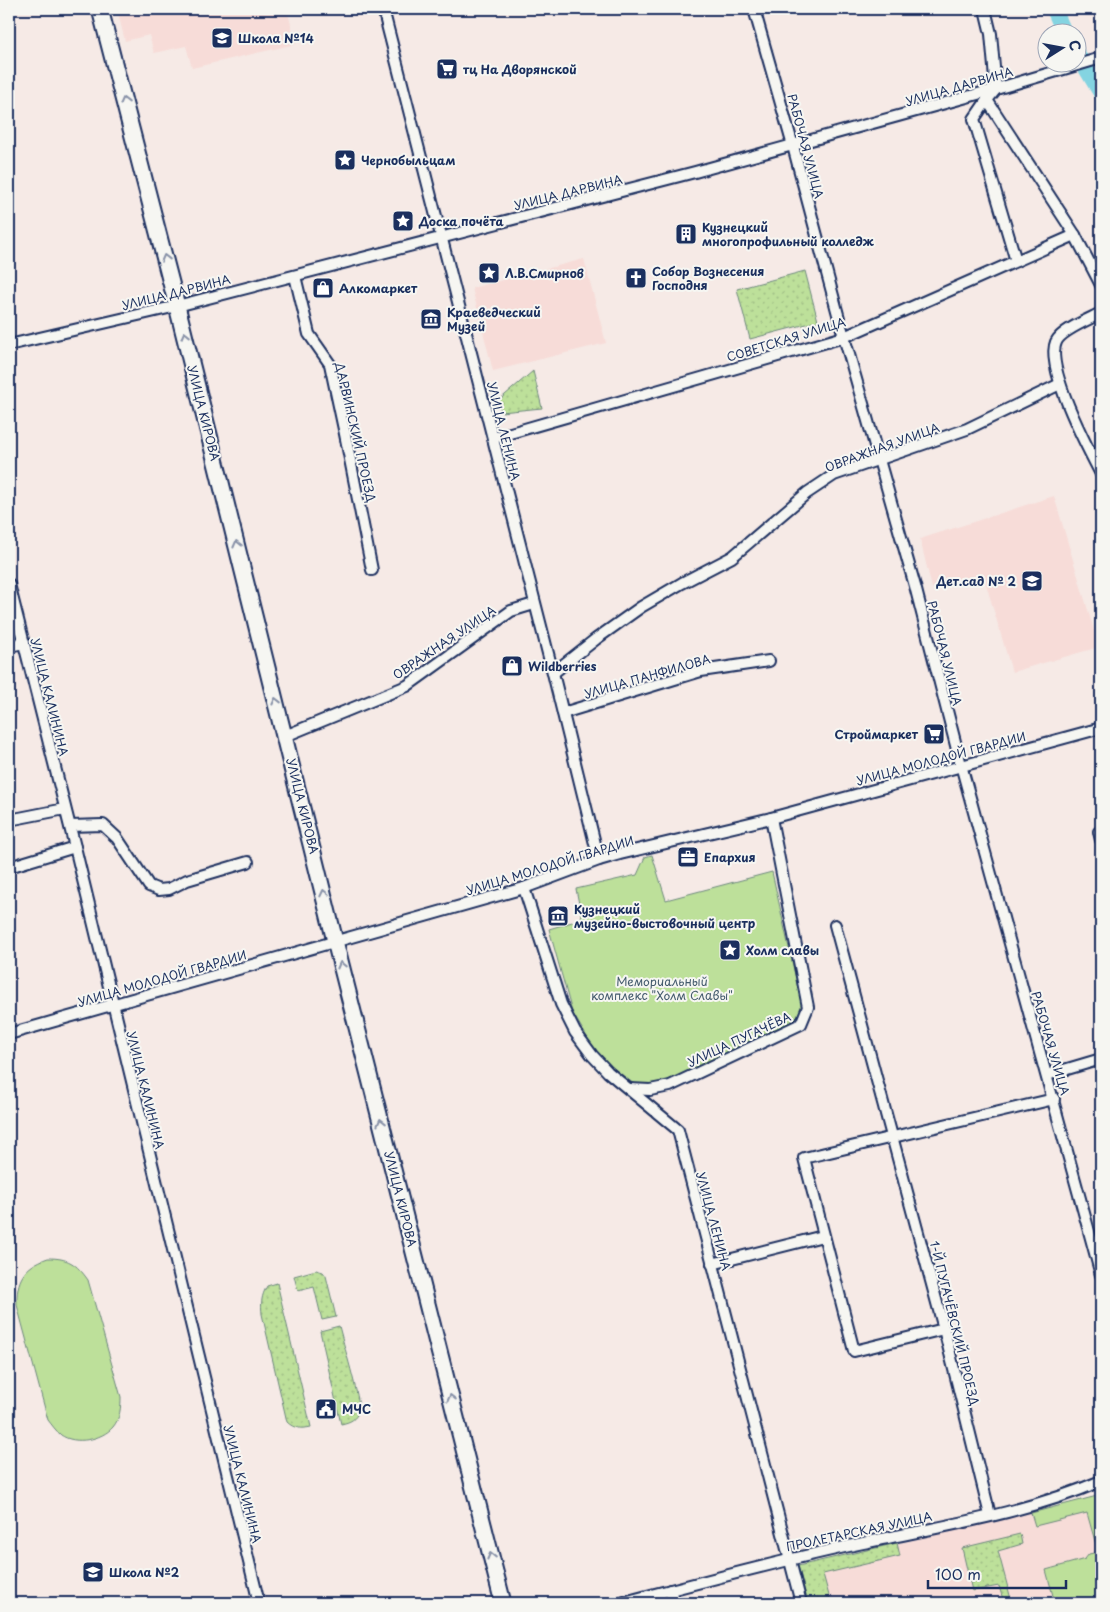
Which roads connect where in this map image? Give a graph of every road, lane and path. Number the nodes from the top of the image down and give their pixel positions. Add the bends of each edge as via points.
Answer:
1 (100, 9) edge
2 (383, 9) edge
3 (754, 9) edge
4 (985, 9) edge
5 (1101, 58) edge
6 (996, 89) junction
7 (987, 100) junction
8 (793, 146) junction
9 (1075, 235) junction
10 (442, 237) junction
11 (1016, 261) junction
12 (295, 276) junction
13 (1101, 285) edge
14 (177, 306) junction
15 (1101, 313) edge
16 (844, 337) junction
17 (9, 345) edge
18 (1060, 384) junction
19 (493, 438) junction
20 (879, 460) junction
21 (1101, 474) edge
22 (372, 570) dead end
23 (9, 584) edge
24 (534, 604) junction
25 (24, 643) junction
26 (9, 646) edge
27 (769, 661) dead end
28 (553, 673) junction
29 (563, 713) junction
30 (1101, 728) edge
31 (285, 736) junction
32 (961, 765) junction
33 (65, 809) junction
34 (771, 818) junction
35 (9, 820) edge
36 (70, 826) junction
37 (1101, 831) edge
38 (1101, 840) edge
39 (75, 847) junction
40 (598, 860) junction
41 (248, 862) dead end
42 (9, 867) edge
43 (524, 888) junction
44 (835, 924) dead end
45 (335, 941) junction
46 (113, 1006) junction
47 (9, 1034) edge
48 (1101, 1059) edge
49 (1047, 1075) junction
50 (630, 1089) junction
51 (1054, 1099) junction
52 (893, 1137) junction
53 (823, 1236) junction
54 (712, 1264) junction
55 (1101, 1275) edge
56 (944, 1329) junction
57 (1101, 1481) edge
58 (990, 1515) junction
59 (789, 1559) junction
60 (670, 1590) junction
61 (259, 1603) edge
62 (503, 1603) edge
63 (621, 1603) edge
64 (674, 1603) edge
65 (801, 1603) edge

14 -> 1 street, УЛИЦА КИРОВА
2 - 10 street, УЛИЦА ЛЕНИНА
3 - 8 street, РАБОЧАЯ УЛИЦА
4 - 6 street via 991,34
5 - 6 street, УЛИЦА ДАРВИНА
6 - 7 street
6 - 8 street, УЛИЦА ДАРВИНА
7 - 9 street
7 - 11 street via 974,119
8 - 10 street, УЛИЦА ДАРВИНА
8 - 16 street, РАБОЧАЯ УЛИЦА
9 - 11 street, СОВЕТСКАЯ УЛИЦА
9 - 13 street
10 - 12 street, УЛИЦА ДАРВИНА
10 - 19 street, УЛИЦА ЛЕНИНА
11 - 16 street, СОВЕТСКАЯ УЛИЦА
12 - 14 street, УЛИЦА ДАРВИНА
12 - 22 street, ДАРВИНСКИЙ ПРОЕЗД via 309,334 330,364
14 - 17 street, УЛИЦА ДАРВИНА
31 -> 14 street, УЛИЦА КИРОВА
15 - 18 street via 1064,333 1056,341
16 - 19 street, СОВЕТСКАЯ УЛИЦА
16 - 20 street, РАБОЧАЯ УЛИЦА
18 - 20 street, ОВРАЖНАЯ УЛИЦА via 967,429
18 - 21 street
19 - 24 street, УЛИЦА ЛЕНИНА
20 - 28 street, ОВРАЖНАЯ УЛИЦА via 834,475 807,493 732,557 641,607
20 - 32 street, РАБОЧАЯ УЛИЦА
23 - 25 street, УЛИЦА КАЛИНИНА
24 - 28 street, УЛИЦА ЛЕНИНА
24 - 31 street, ОВРАЖНАЯ УЛИЦА via 511,611 407,686
25 - 26 street
25 - 33 street, УЛИЦА КАЛИНИНА
27 - 29 street, УЛИЦА ПАНФИЛОВА via 701,671
28 - 29 street, УЛИЦА ЛЕНИНА
29 - 40 street, УЛИЦА ЛЕНИНА
30 - 32 street, УЛИЦА МОЛОДОЙ ГВАРДИИ
45 -> 31 street, УЛИЦА КИРОВА
32 - 34 street, УЛИЦА МОЛОДОЙ ГВАРДИИ
32 - 49 street, РАБОЧАЯ УЛИЦА
33 - 35 street
33 - 36 street, УЛИЦА КАЛИНИНА
34 - 40 street, УЛИЦА МОЛОДОЙ ГВАРДИИ
34 - 50 street, УЛИЦА ПУГАЧЁВА via 808,1006 801,1024 670,1086
36 - 39 street, УЛИЦА КАЛИНИНА
36 - 41 street via 103,825 117,838 149,886 159,890
37 - 38 street
39 - 42 street
39 - 46 street, УЛИЦА КАЛИНИНА
40 - 43 street, УЛИЦА МОЛОДОЙ ГВАРДИИ
43 - 45 street, УЛИЦА МОЛОДОЙ ГВАРДИИ
43 - 50 street, УЛИЦА ЛЕНИНА via 561,1004 575,1032 608,1072
44 - 52 street, 1-Й ПУГАЧЁВСКИЙ ПРОЕЗД
45 - 46 street, УЛИЦА МОЛОДОЙ ГВАРДИИ
62 -> 45 street, УЛИЦА КИРОВА
46 - 47 street, УЛИЦА МОЛОДОЙ ГВАРДИИ
46 - 61 street, УЛИЦА КАЛИНИНА
48 - 49 street
49 - 51 street, РАБОЧАЯ УЛИЦА
50 - 54 street, УЛИЦА ЛЕНИНА via 678,1130
51 - 52 street
51 - 55 street, РАБОЧАЯ УЛИЦА
52 - 53 street via 804,1158
52 - 56 street, 1-Й ПУГАЧЁВСКИЙ ПРОЕЗД
53 - 54 street
53 - 56 street via 854,1350
54 - 59 street, УЛИЦА ЛЕНИНА
56 - 58 street, 1-Й ПУГАЧЁВСКИЙ ПРОЕЗД
57 - 58 street, ПРОЛЕТАРСКАЯ УЛИЦА via 1069,1495
58 - 59 street, ПРОЛЕТАРСКАЯ УЛИЦА
59 - 60 street, ПРОЛЕТАРСКАЯ УЛИЦА
59 - 65 street, УЛИЦА ЛЕНИНА
60 - 63 street, ПРОЛЕТАРСКАЯ УЛИЦА
60 - 64 street

